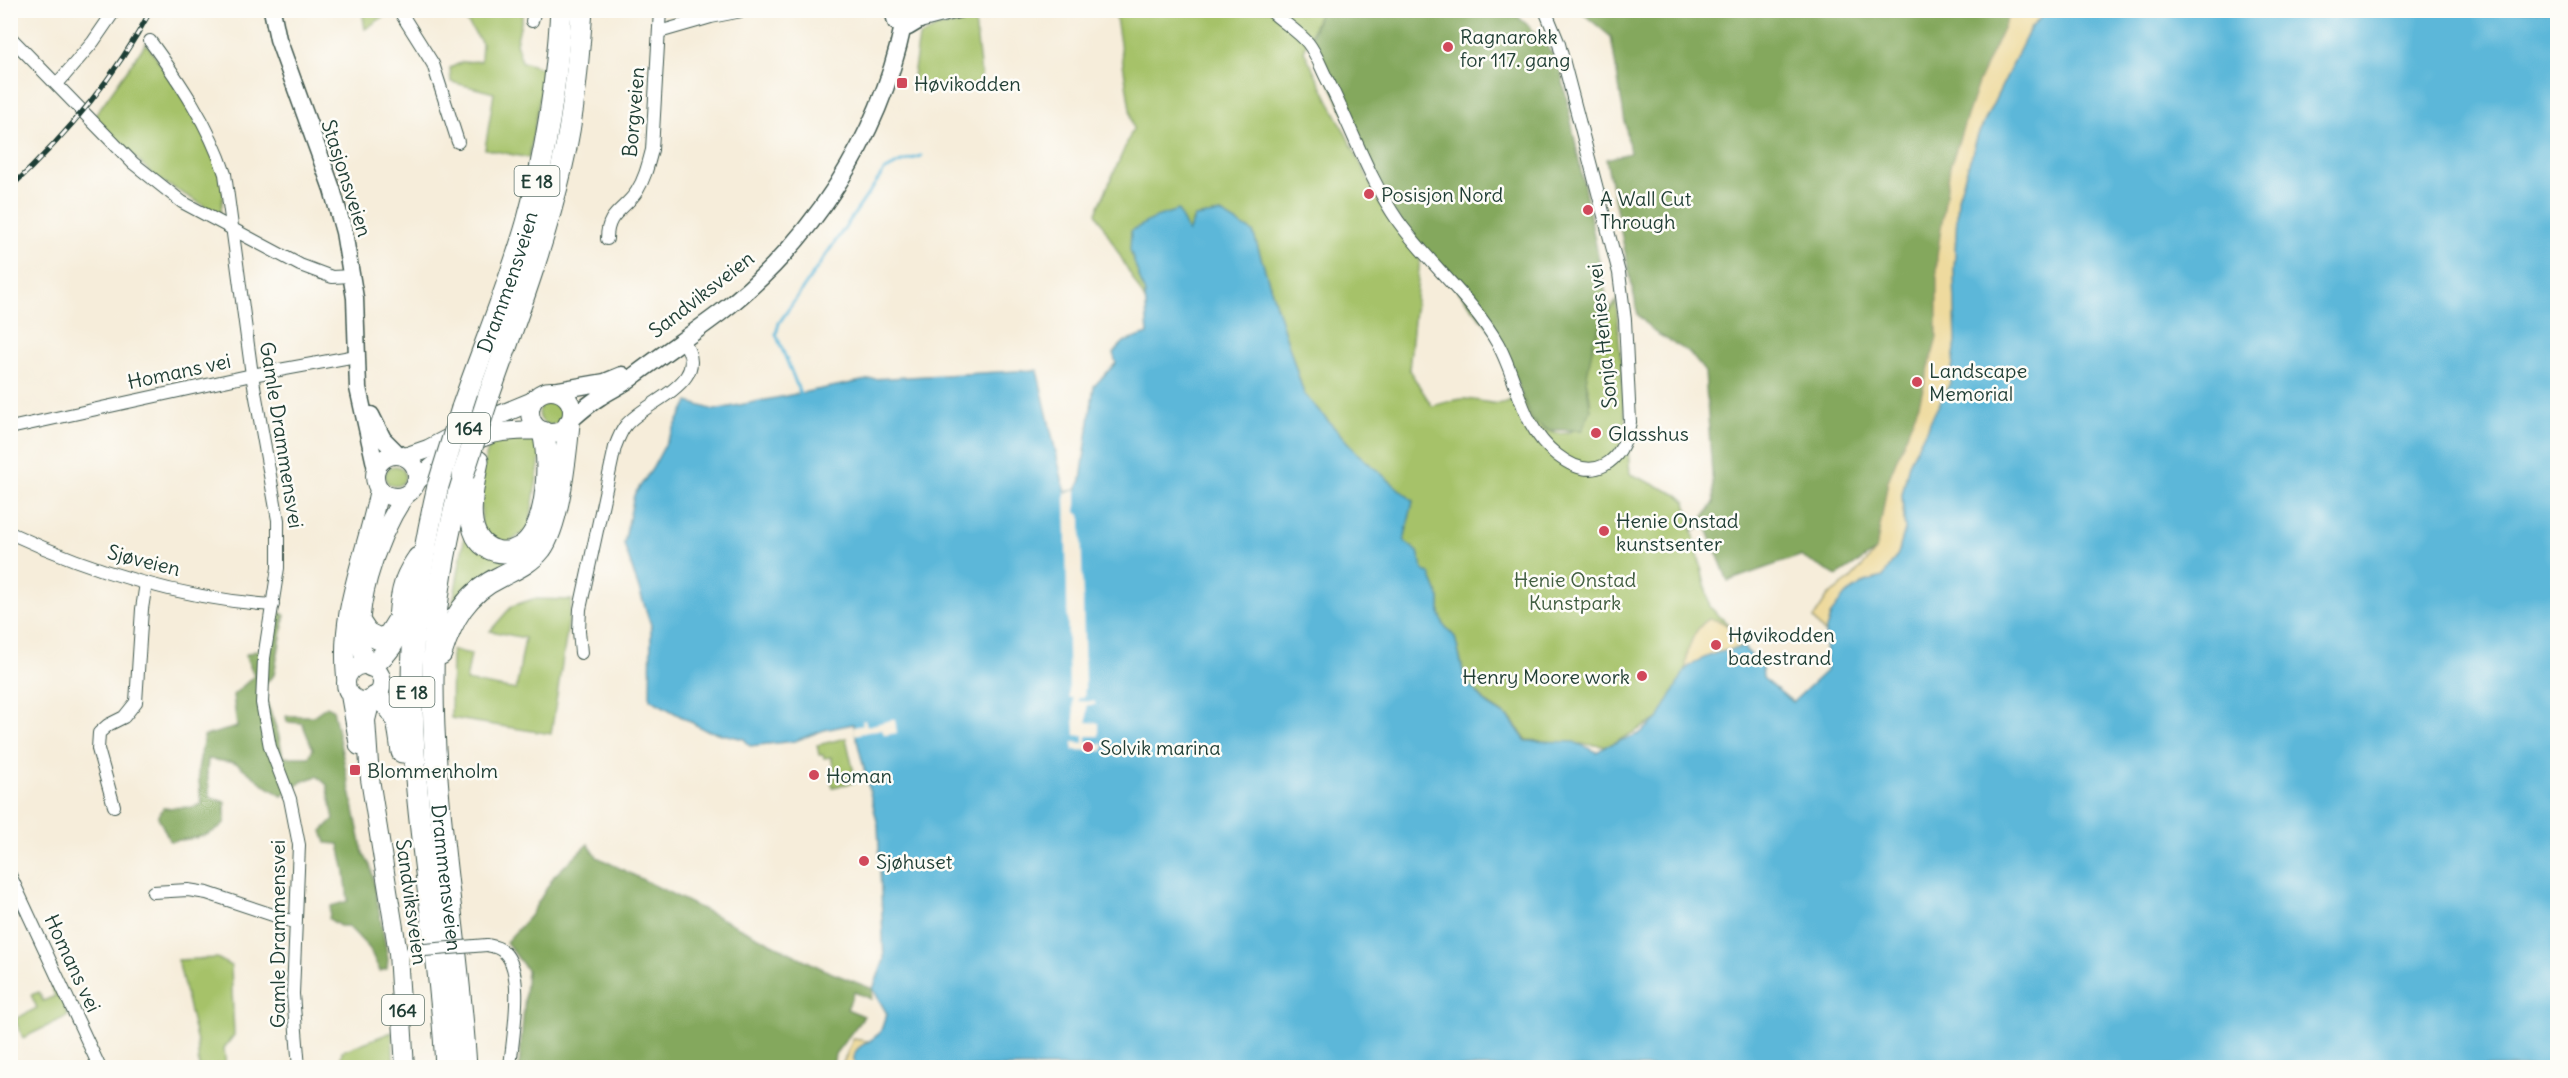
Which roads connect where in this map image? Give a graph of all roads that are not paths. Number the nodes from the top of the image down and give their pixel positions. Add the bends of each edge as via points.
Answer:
1 (115, 10) edge
2 (272, 10) edge
3 (399, 10) edge
4 (561, 10) edge
5 (582, 10) edge
6 (660, 10) edge
7 (747, 10) edge
8 (893, 10) edge
9 (966, 10) edge
10 (1270, 10) edge
11 (1545, 10) edge
12 (956, 11) edge
13 (913, 20) edge
14 (659, 32) junction
15 (10, 37) edge
16 (150, 41) dead end
17 (57, 84) junction
18 (458, 142) dead end
19 (232, 230) junction
20 (607, 239) dead end
21 (352, 276) junction
22 (682, 340) junction
23 (356, 356) junction
24 (650, 362) junction
25 (252, 375) junction
26 (553, 391) junction
27 (361, 399) junction
28 (533, 401) junction
29 (571, 422) junction
30 (10, 428) edge
31 (541, 431) junction
32 (402, 456) junction
33 (471, 468) junction
34 (376, 469) junction
35 (379, 489) junction
36 (410, 489) junction
37 (10, 533) edge
38 (426, 541) junction
39 (146, 583) junction
40 (273, 605) junction
41 (398, 622) junction
42 (361, 624) junction
43 (580, 653) dead end
44 (368, 665) junction
45 (433, 684) junction
46 (348, 686) junction
47 (373, 698) junction
48 (370, 779) junction
49 (114, 806) dead end
50 (423, 842) junction
51 (10, 875) edge
52 (153, 892) dead end
53 (294, 922) junction
54 (405, 952) junction
55 (100, 1068) edge
56 (299, 1068) edge
57 (405, 1068) edge
58 (446, 1068) edge
59 (466, 1068) edge
60 (510, 1068) edge

1 - 17 street
2 - 21 main road, Stasjonsveien via 287,67 339,211
3 - 18 street via 433,64
4 - 38 highway, Drammensveien / E 18, bridge via 556,76 535,191 462,408
5 - 33 highway, Drammensveien / E 18 via 563,163
6 - 14 street, Borgveien
7 - 14 street
8 - 13 main road via 896,22
9 - 12 street
10 - 11 street, Sonja Henies vei via 1309,45 1378,190 1398,221 1462,294 1499,345 1528,423 1568,463 1588,470 1599,468 1616,455 1628,435 1625,331 1619,273 1559,45
12 - 13 street
13 - 22 main road, Sandviksveien via 877,110 842,176 794,242 751,287
14 - 20 street, Borgveien via 649,162 636,193 609,220
15 - 17 street
16 - 19 street, Gamle Drammensvei via 214,143 225,174
17 - 19 street via 154,182
19 - 21 street via 320,273
19 - 25 street, Gamle Drammensvei
21 - 23 main road, Stasjonsveien
22 - 24 main road, Sandviksveien
22 - 43 street via 691,353 691,370 683,381 626,425 615,447 580,609
23 - 25 street, Homans vei
23 - 27 main road, Stasjonsveien
24 - 26 main road, Sandviksveien via 605,382
24 - 29 main road, Sandviksveien
25 - 30 street, Homans vei
25 - 40 street, Gamle Drammensvei via 278,520
26 - 28 main road, 164 via 542,393
26 - 29 main road via 568,399
27 - 32 main road, Stasjonsveien via 383,439
27 - 34 main road, Stasjonsveien
28 - 31 main road via 530,415
28 - 32 main road, 164
29 - 31 main road, 164 via 558,433
29 - 45 highway, E 18 via 557,502 545,543 527,563 488,583 461,608 444,643
31 - 33 highway, E 18 via 548,466 539,518 526,543 513,550 491,549 475,533
31 - 36 main road, 164 via 492,434 468,444 423,475
32 - 34 main road, 164 via 385,458
32 - 36 main road via 415,468
33 - 45 highway, Drammensveien / E 18 via 441,576
34 - 35 main road, 164
35 - 36 main road via 391,496
35 - 46 main road, Sandviksveien / 164 via 349,606 345,648
36 - 42 main road, 164 via 391,517 377,552
37 - 39 street, Sjøveien via 72,560
38 - 41 highway, E 18 via 405,583
38 - 50 highway, Drammensveien / E 18 via 412,684
39 - 40 street, Sjøveien
39 - 49 street via 136,702 124,717 99,733 98,749
40 - 53 street, Gamle Drammensvei via 264,658 262,703 270,747 290,799 299,845
41 - 42 highway via 390,635 380,639 367,633
41 - 44 highway, E 18 via 393,645
42 - 44 main road, 164 via 360,644
44 - 46 main road via 353,668
44 - 47 main road, 164 via 381,678
45 - 59 highway, Drammensveien / E 18 via 436,771
46 - 47 main road via 357,700
46 - 48 main road, Sandviksveien / 164 via 356,736
47 - 48 main road, Sandviksveien / 164 via 366,720
47 - 50 highway, E 18 via 388,706 398,722 408,814
48 - 54 main road, Sandviksveien / 164
50 - 58 highway, Drammensveien / E 18
51 - 55 street, Homans vei
52 - 53 street via 207,893
53 - 56 street, Gamle Drammensvei via 293,994
54 - 57 main road, Sandviksveien / 164
54 - 60 street, bridge via 487,945 503,950 513,963 516,978

